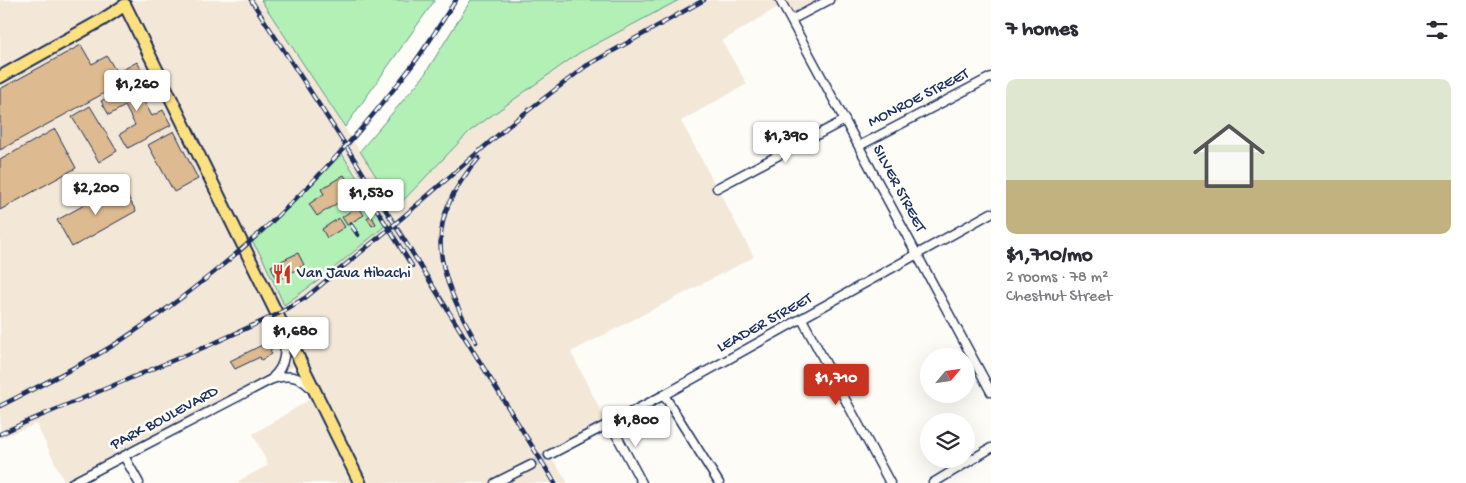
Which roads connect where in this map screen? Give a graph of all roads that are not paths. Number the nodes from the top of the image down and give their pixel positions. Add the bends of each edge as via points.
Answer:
1 (780, 0) edge
2 (829, 0) edge
3 (126, 2) edge
4 (791, 20) junction
5 (0, 77) edge
6 (991, 77) edge
7 (845, 120) junction
8 (859, 146) junction
9 (717, 188) dead end
10 (991, 213) edge
11 (917, 253) junction
12 (802, 319) junction
13 (283, 324) junction
14 (270, 380) junction
15 (990, 389) edge
16 (317, 395) junction
17 (664, 395) junction
18 (610, 423) junction
19 (991, 448) edge
20 (549, 455) tunnel mouth
21 (124, 456) junction
22 (531, 465) tunnel mouth
23 (72, 483) edge
24 (139, 483) edge
25 (360, 483) edge
26 (495, 483) edge
27 (642, 483) edge
28 (719, 483) edge
29 (890, 483) edge
30 (933, 483) edge

1 - 4 street, SILVER STREET
2 - 4 street
3 - 5 main road via 102,20
3 - 13 main road
4 - 7 street, SILVER STREET
6 - 8 street, MONROE STREET
7 - 8 street, SILVER STREET
7 - 9 street
8 - 11 street, SILVER STREET
10 - 11 street, LEADER STREET
11 - 12 street, LEADER STREET
11 - 15 street, SILVER STREET
12 - 17 street, LEADER STREET
12 - 29 street
13 - 14 street, PARK BOULEVARD via 282,367
13 - 16 main road
14 - 16 street, PARK BOULEVARD via 291,376 302,380
14 - 21 street, PARK BOULEVARD
16 - 25 main road
17 - 18 street, LEADER STREET
17 - 28 street
18 - 20 street, LEADER STREET
18 - 27 street
19 - 30 street
21 - 23 street, PARK BOULEVARD
21 - 24 street
22 - 26 street

